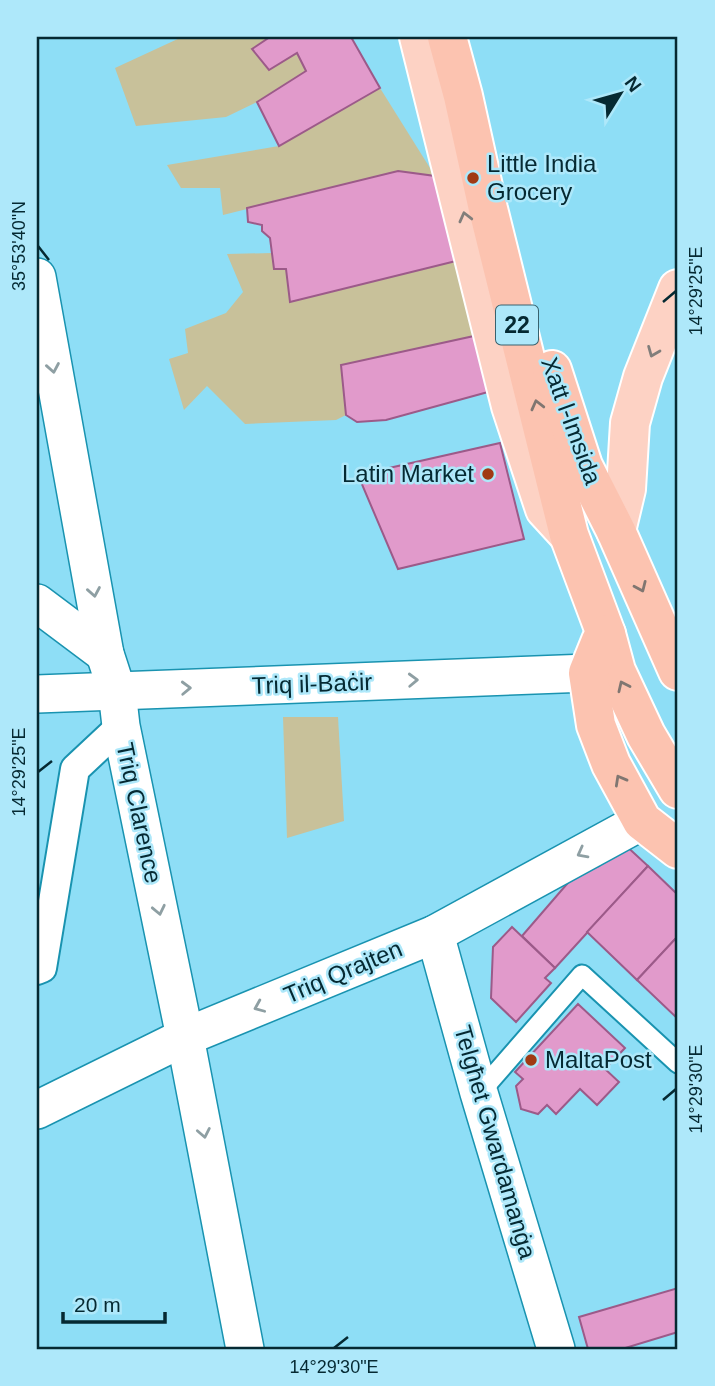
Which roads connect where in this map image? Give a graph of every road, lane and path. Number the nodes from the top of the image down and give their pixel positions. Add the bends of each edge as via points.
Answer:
1 (408, 37) edge
2 (447, 37) edge
3 (471, 37) edge
4 (424, 54) edge
5 (37, 277) edge
6 (678, 289) edge
7 (616, 531) junction
8 (569, 535) junction
9 (37, 603) edge
10 (606, 634) junction
11 (105, 654) junction
12 (678, 671) edge
13 (588, 673) junction
14 (37, 694) edge
15 (119, 709) junction
16 (678, 789) edge
17 (642, 821) junction
18 (678, 849) edge
19 (435, 933) junction
20 (37, 971) edge
21 (186, 1037) junction
22 (678, 1063) edge
23 (479, 1093) junction
24 (37, 1110) edge
25 (245, 1349) edge
26 (556, 1349) edge

1 - 4 lane
8 -> 2 highway, Xatt l-Imsida / 22
3 - 7 highway, Xatt l-Imsida / 22 via 536,319 583,466
8 -> 4 main road, Xatt l-Imsida via 545,509 528,463
5 -> 11 street, Triq Clarence
6 -> 7 main road via 642,377
7 -> 12 highway, Xatt l-Imsida / 22
8 - 10 highway, Xatt l-Imsida / 22
9 - 11 street
10 - 13 highway
16 -> 10 highway, Xatt l-Imsida / 22 via 616,671
11 - 15 street, Triq Clarence
15 -> 13 street, Triq il-Baċir
17 -> 13 highway via 611,765 596,725
14 - 15 street, Triq il-Baċir
15 - 20 street via 75,769 42,968
15 -> 21 street, Triq Clarence
17 - 18 highway
17 -> 19 street, Triq Qrajten
19 -> 21 street, Triq Qrajten
19 - 23 street, Telgħet Gwardamanġa
21 - 24 street, Triq Qrajten
21 -> 25 street, Triq Clarence
22 - 23 lane via 582,975
23 - 26 street, Telgħet Gwardamanġa

